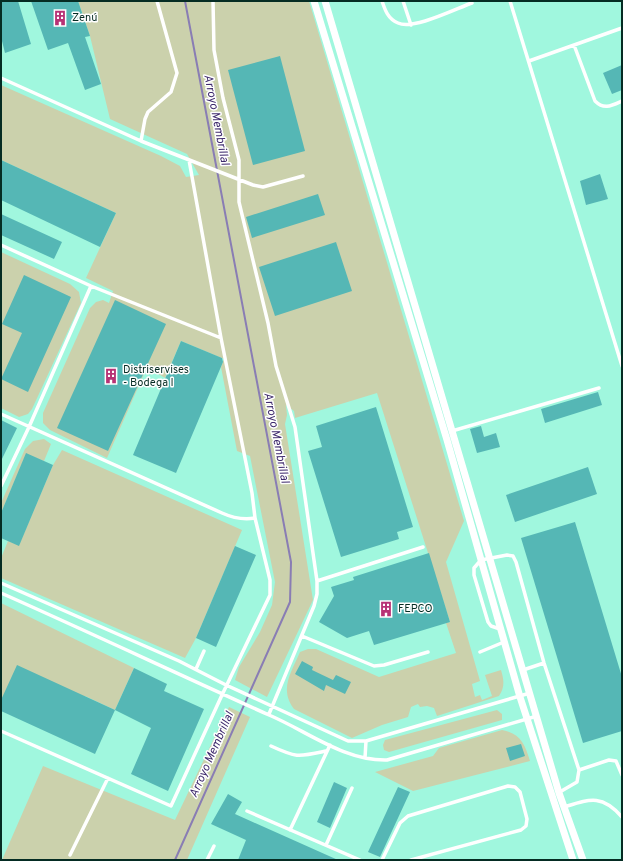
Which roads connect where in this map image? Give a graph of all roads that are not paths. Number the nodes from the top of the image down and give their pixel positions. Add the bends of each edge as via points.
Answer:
1 (157, 1) edge
2 (213, 1) edge
3 (314, 1) edge
4 (325, 1) edge
5 (382, 1) edge
6 (403, 1) edge
7 (510, 1) edge
8 (472, 3) dead end
9 (411, 25) junction
10 (622, 28) edge
11 (574, 45) junction
12 (529, 61) junction
13 (1, 78) edge
14 (622, 101) edge
15 (141, 141) junction
16 (188, 160) junction
17 (304, 176) dead end
18 (239, 180) junction
19 (1, 245) edge
20 (400, 252) junction
21 (391, 256) junction
22 (91, 286) junction
23 (221, 338) junction
24 (622, 366) edge
25 (599, 388) dead end
26 (1, 414) edge
27 (29, 427) junction
28 (452, 431) junction
29 (1, 486) edge
30 (255, 518) junction
31 (423, 547) dead end
32 (490, 558) junction
33 (481, 560) junction
34 (317, 580) junction
35 (1, 583) edge
36 (1, 593) edge
37 (500, 629) junction
38 (302, 636) junction
39 (504, 642) junction
40 (204, 651) dead end
41 (428, 652) dead end
42 (480, 652) dead end
43 (544, 663) junction
44 (196, 669) junction
45 (523, 670) junction
46 (226, 685) junction
47 (530, 693) junction
48 (222, 695) junction
49 (520, 696) junction
50 (272, 705) junction
51 (269, 714) junction
52 (537, 716) junction
53 (527, 719) junction
54 (1, 731) edge
55 (366, 741) junction
56 (330, 745) junction
57 (271, 746) dead end
58 (326, 752) junction
59 (365, 758) junction
60 (621, 766) edge
61 (579, 770) junction
62 (622, 775) edge
63 (108, 778) junction
64 (352, 788) dead end
65 (559, 793) junction
66 (551, 795) junction
67 (564, 807) junction
68 (247, 811) dead end
69 (622, 817) edge
70 (290, 830) junction
71 (326, 845) junction
72 (214, 846) dead end
73 (70, 855) dead end
74 (207, 860) edge
75 (360, 860) edge
76 (382, 860) edge
77 (411, 860) edge
78 (572, 860) edge
79 (583, 860) edge

1 - 15 lane via 177,72 170,92 148,112
2 - 18 lane via 214,50 239,160
3 - 21 street
4 - 20 street
5 - 9 lane via 386,14 397,23
6 - 9 lane
7 - 12 lane
8 - 9 lane
10 - 11 lane
11 - 12 lane
11 - 14 lane via 594,101 607,108
12 - 24 lane
13 - 15 lane
15 - 16 lane
16 - 18 lane
16 - 23 lane
17 - 18 lane via 263,187
18 - 34 lane via 239,202 272,348 295,427
19 - 22 lane
20 - 21 street
20 - 28 street
21 - 33 street
22 - 23 lane
22 - 27 lane
23 - 30 lane
25 - 28 lane
26 - 27 lane
27 - 29 lane
27 - 30 lane via 234,518
28 - 32 street
30 - 46 lane via 270,580 270,595
31 - 34 lane
32 - 33 lane
32 - 43 lane via 508,555 516,562
32 - 45 street
33 - 37 street
33 - 37 lane via 474,568 474,575 488,622
34 - 38 lane via 317,594
35 - 44 lane
36 - 48 lane
37 - 39 street
38 - 41 lane via 374,666
38 - 50 lane
39 - 42 lane
39 - 49 street
40 - 44 lane
43 - 45 lane
43 - 61 lane
44 - 46 lane
45 - 47 street
46 - 48 lane
46 - 50 lane
47 - 49 lane
47 - 52 street
48 - 51 lane
48 - 63 lane via 171,806
49 - 53 street
49 - 55 lane
50 - 51 lane
50 - 55 lane via 337,737 348,741
51 - 56 lane
52 - 53 lane
52 - 65 street
53 - 59 lane via 387,760
53 - 66 street
54 - 63 lane
55 - 59 lane
56 - 58 lane
56 - 59 lane
57 - 58 lane via 292,756
58 - 70 lane
60 - 61 lane via 616,761 609,760
60 - 62 lane
61 - 65 lane via 577,782
63 - 73 lane
64 - 71 lane
65 - 66 lane
65 - 67 street
66 - 78 street
67 - 69 lane via 598,799 614,808
67 - 79 street
68 - 70 lane
70 - 71 lane
71 - 75 lane
72 - 74 lane
76 - 77 lane via 400,823 408,816 508,786 515,787 520,792 527,820 526,826 521,830

